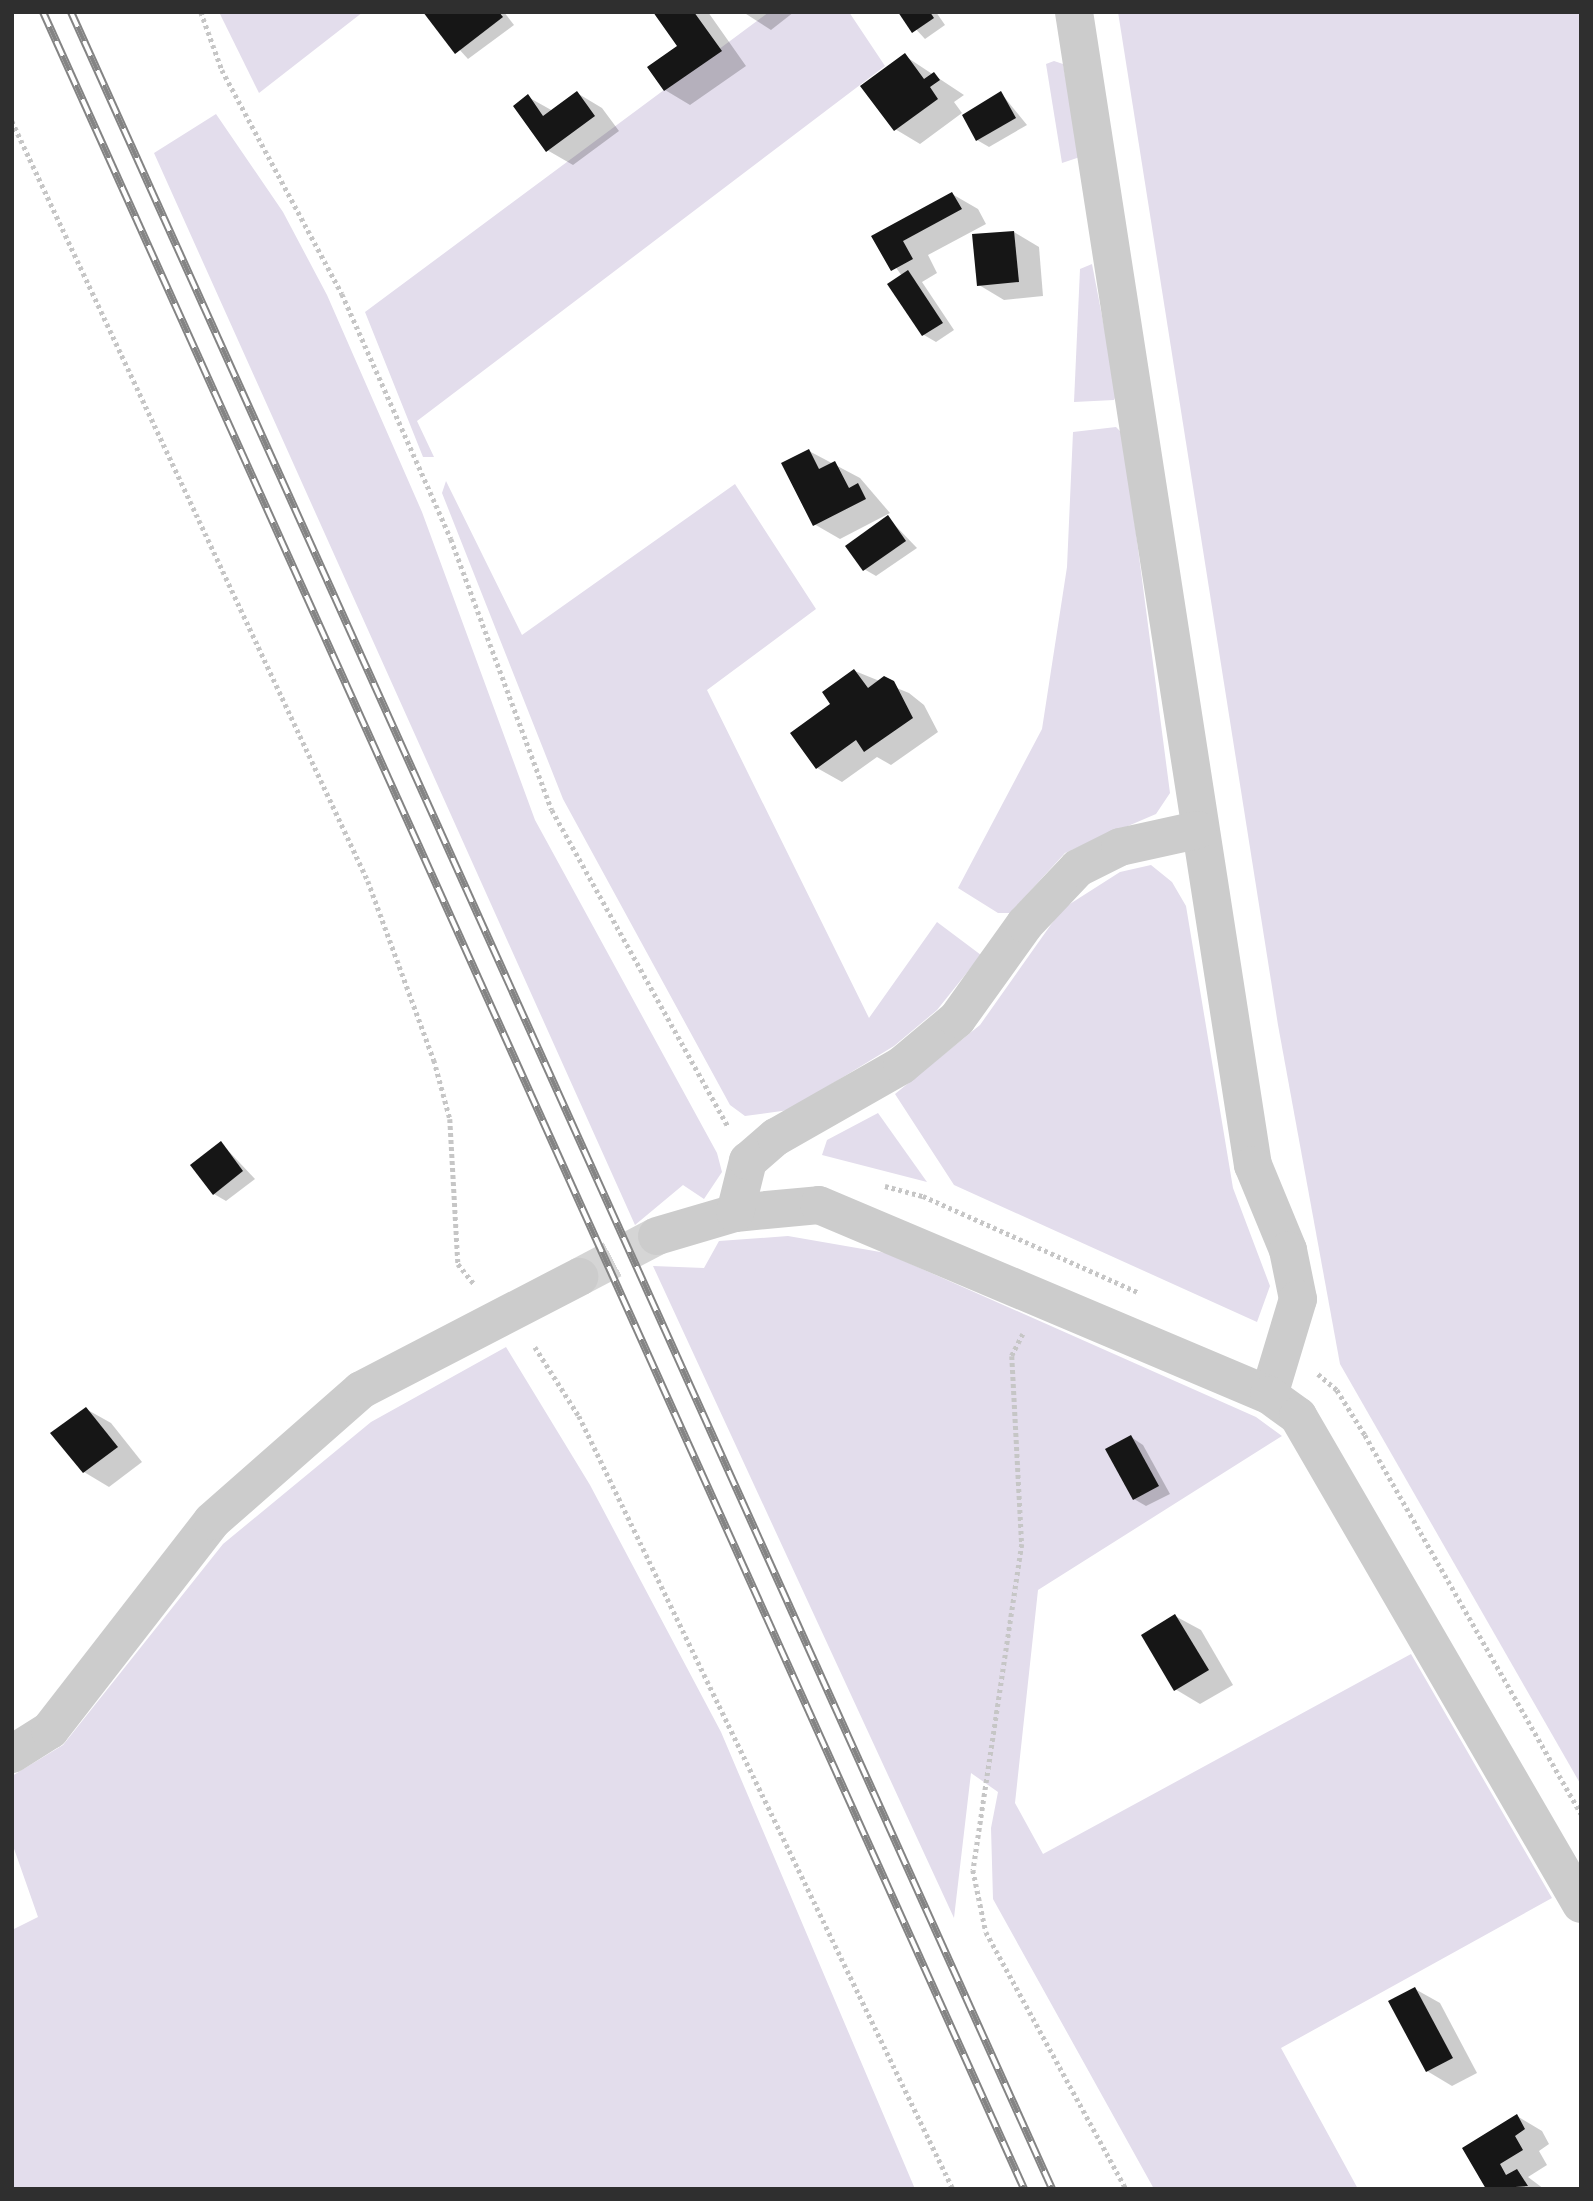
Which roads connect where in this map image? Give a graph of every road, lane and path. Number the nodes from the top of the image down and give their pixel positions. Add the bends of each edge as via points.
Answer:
1 (201, 12) edge
2 (1074, 12) edge
3 (12, 121) edge
4 (1198, 830) junction
5 (748, 1161) junction
6 (735, 1213) junction
7 (657, 1236) tunnel mouth
8 (579, 1277) tunnel mouth
9 (1041, 1299) junction
10 (501, 1317) junction
11 (1283, 1357) junction
12 (1269, 1395) junction
13 (12, 1754) edge
14 (1581, 1814) edge
15 (1581, 1904) edge
16 (953, 2189) edge
17 (1126, 2189) edge

1 - 5 path via 222,70 342,294 451,539 552,810
2 - 4 street
3 - 10 path via 368,881 450,1119 458,1264
4 - 5 street via 1120,848 1078,868 1048,895 957,1019 902,1065 776,1137
4 - 11 street via 1252,1165 1289,1250 1298,1299
5 - 6 street
6 - 7 street
6 - 9 street via 819,1205
8 - 10 street
9 - 12 street
9 - 17 path via 1012,1356 1021,1544 973,1870 986,1932
10 - 13 street via 360,1390 212,1521 50,1730
10 - 16 path via 535,1347 579,1416
11 - 12 street
11 - 14 path via 1337,1390
12 - 15 street via 1298,1416 1321,1449

